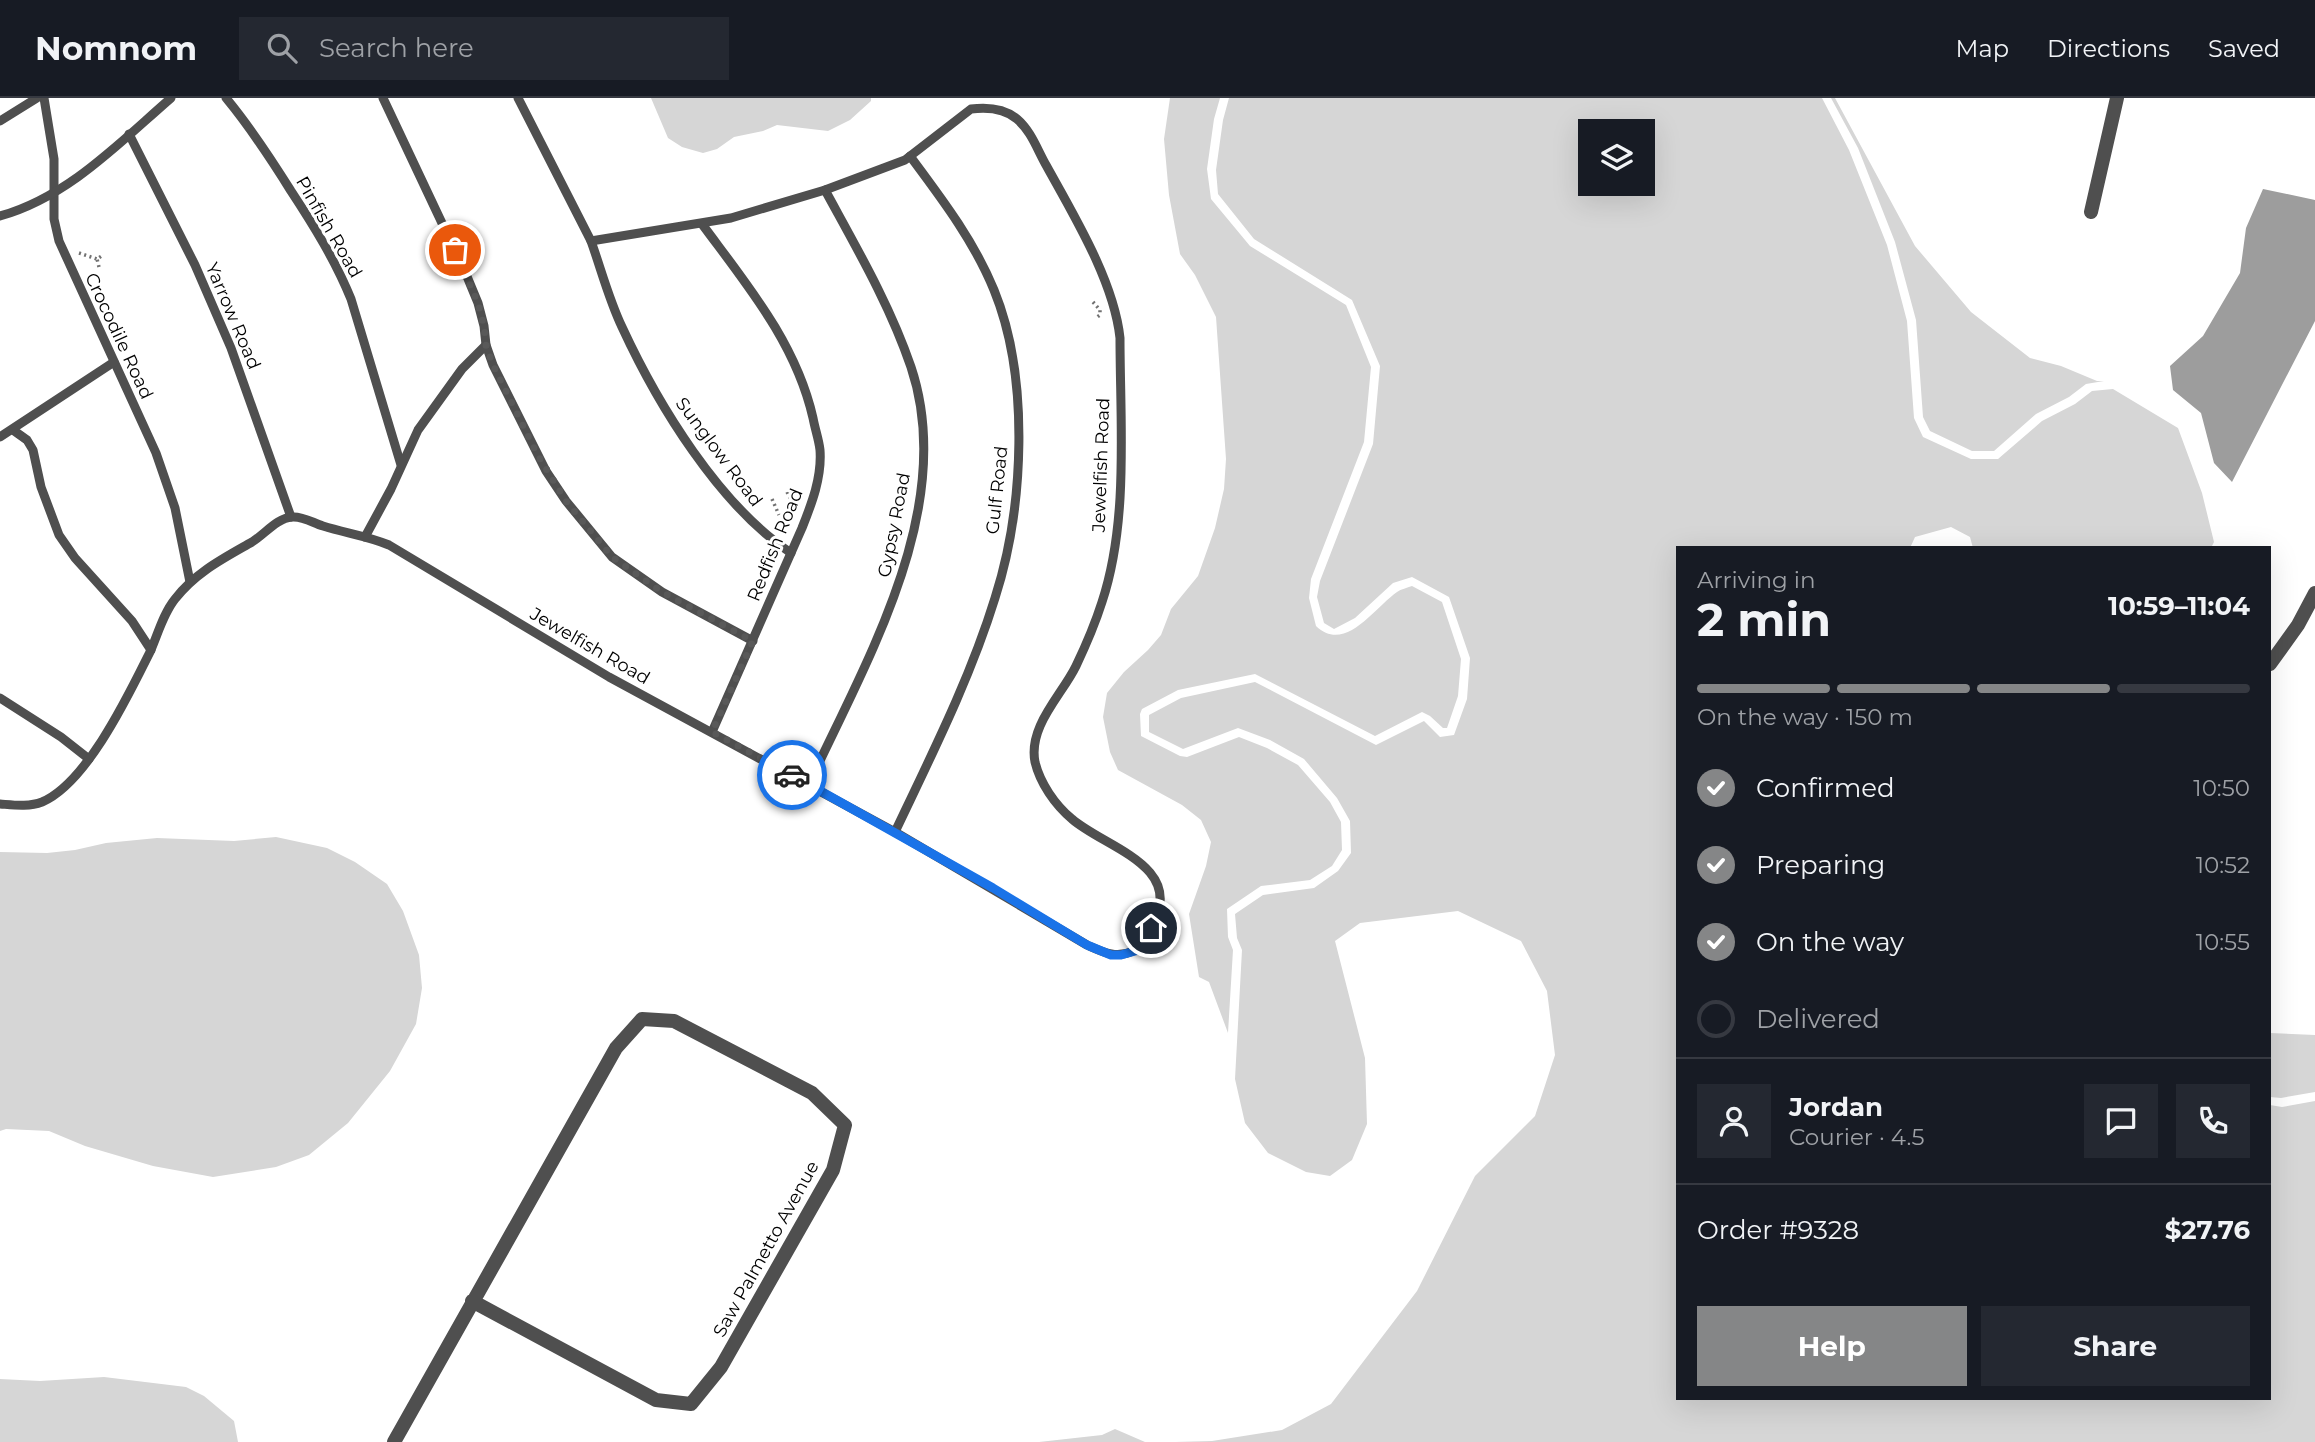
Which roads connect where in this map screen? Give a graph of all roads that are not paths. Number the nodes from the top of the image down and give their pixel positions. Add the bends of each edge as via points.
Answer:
1 (37, 98) edge
2 (44, 98) edge
3 (171, 98) edge
4 (226, 98) edge
5 (383, 98) edge
6 (518, 98) edge
7 (996, 98) edge
8 (2117, 98) edge
9 (995, 109) junction
10 (0, 121) edge
11 (129, 134) junction
12 (910, 156) junction
13 (825, 190) junction
14 (53, 194) junction
15 (2091, 212) dead end
16 (0, 216) edge
17 (702, 224) junction
18 (591, 241) junction
19 (486, 345) junction
20 (114, 362) junction
21 (13, 430) junction
22 (0, 437) edge
23 (401, 465) junction
24 (291, 517) junction
25 (365, 537) junction
26 (791, 553) junction
27 (190, 582) junction
28 (2315, 593) edge
29 (753, 641) junction
30 (151, 650) junction
31 (2271, 663) edge
32 (0, 698) edge
33 (712, 732) junction
34 (89, 759) junction
35 (810, 784) junction
36 (0, 804) edge
37 (895, 832) junction
38 (472, 1301) junction
39 (394, 1442) edge

1 - 10 lane
2 - 14 lane, Crocodile Road via 54,159
3 - 11 lane
4 - 23 lane, Pinfish Road via 258,140 341,274
5 - 19 lane via 466,274
6 - 18 lane
7 - 9 lane
8 - 15 street
9 - 12 lane via 971,109
9 - 37 lane, Jewelfish Road via 1017,119 1031,136 1067,201 1108,289 1120,338 1119,502 1112,560 1103,600 1075,669 1043,720 1034,747 1035,761 1051,796 1071,818 1153,875 1159,913 1135,951 1111,955
11 - 14 lane
11 - 24 lane, Yarrow Road via 231,348
12 - 13 lane
12 - 37 lane, Gulf Road via 955,217 994,289 1014,356 1018,438 1015,493 996,596 959,692
13 - 17 lane
13 - 35 lane, Gypsy Road via 911,367 920,403 923,453 912,535 899,586
14 - 16 lane
14 - 20 lane, Crocodile Road via 61,247
17 - 18 lane
17 - 26 lane, Redfish Road via 777,327 808,398 820,449 819,472
18 - 26 lane, Sunglow Road via 621,325 674,422 757,527
19 - 23 lane via 462,369 418,430
19 - 29 lane via 546,471 612,557 662,592
20 - 21 lane
20 - 27 lane, Crocodile Road via 156,453
21 - 22 lane
21 - 30 lane via 33,450 59,535
23 - 25 lane
24 - 25 lane, Jewelfish Road
24 - 27 lane
25 - 33 lane, Jewelfish Road via 389,545 609,677
26 - 29 lane, Redfish Road
27 - 30 lane via 173,601
28 - 31 street
29 - 33 lane, Redfish Road
30 - 34 lane
32 - 34 lane
33 - 35 lane, Jewelfish Road
34 - 36 lane via 42,802
35 - 37 lane, Jewelfish Road
38 - 38 street, Saw Palmetto Avenue via 656,1400 691,1405 722,1367 833,1170 845,1125 811,1093 674,1021 642,1019 616,1048
38 - 39 street, Saw Palmetto Avenue

